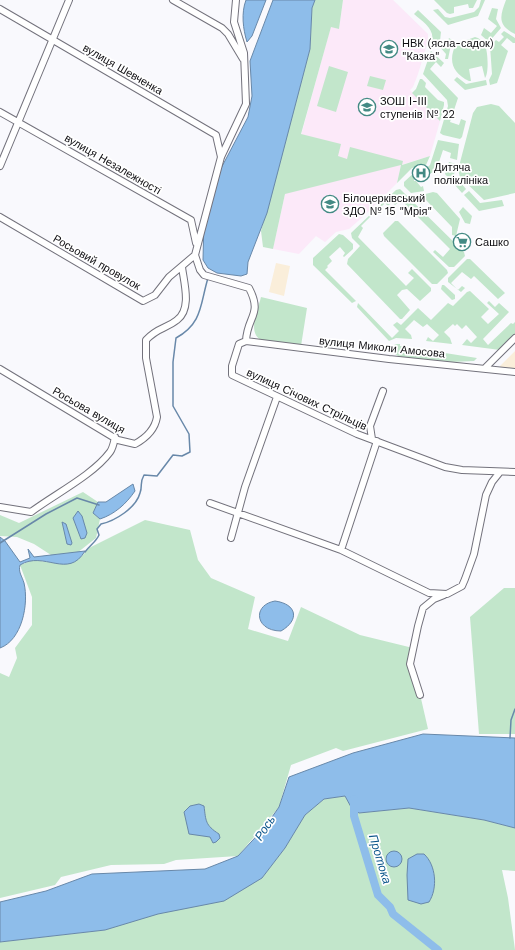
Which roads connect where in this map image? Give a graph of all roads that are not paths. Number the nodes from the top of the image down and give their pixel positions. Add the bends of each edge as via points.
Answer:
1 (69, 0) edge
2 (173, 0) edge
3 (236, 0) edge
4 (0, 9) edge
5 (53, 40) junction
6 (243, 60) junction
7 (0, 112) edge
8 (18, 121) junction
9 (221, 158) junction
10 (0, 166) edge
11 (0, 217) edge
12 (197, 247) junction
13 (195, 255) junction
14 (182, 267) junction
15 (515, 338) edge
16 (246, 341) junction
17 (485, 368) junction
18 (0, 369) edge
19 (515, 372) edge
20 (383, 391) dead end
21 (277, 397) junction
22 (115, 438) junction
23 (375, 440) junction
24 (500, 472) junction
25 (515, 472) edge
26 (210, 503) dead end
27 (0, 507) edge
28 (240, 512) junction
29 (231, 538) dead end
30 (341, 550) junction
31 (447, 594) junction
32 (420, 695) dead end

1 - 5 street
2 - 6 street via 222,28
3 - 6 street via 234,22 241,42
4 - 5 street, вулиця Шевченка
5 - 8 street
5 - 9 street, вулиця Шевченка via 216,135
6 - 9 street via 246,104
7 - 8 street, вулиця Незалежності
8 - 10 street
8 - 12 street, вулиця Незалежності via 191,220
9 - 12 street
11 - 14 street, Росьовий провулок via 143,301 155,294 169,277
12 - 13 street
13 - 14 street, Росьовий провулок
13 - 16 street via 200,270 208,277 227,280 249,288 256,310
14 - 22 street, Росьова вулиця via 186,304 182,313 178,320 160,328 146,340 146,358 156,422 149,434 136,444
15 - 17 street
16 - 17 street, вулиця Миколи Амосова
16 - 21 street, вулиця Січових Стрільців via 238,348 231,371 234,377
17 - 19 street, вулиця Миколи Амосова
18 - 22 street, Росьова вулиця
20 - 23 street, вулиця Січових Стрільців via 370,426
21 - 23 street, вулиця Січових Стрільців
21 - 28 street via 245,487
22 - 27 street via 112,451 101,462 31,512
23 - 24 street, вулиця Січових Стрільців via 445,467
23 - 30 street
24 - 25 street, вулиця Січових Стрільців
24 - 31 street via 486,495 474,554 462,586
26 - 28 street
28 - 29 street
28 - 30 street
30 - 31 street via 429,593
31 - 32 street via 423,608 418,626 410,664

